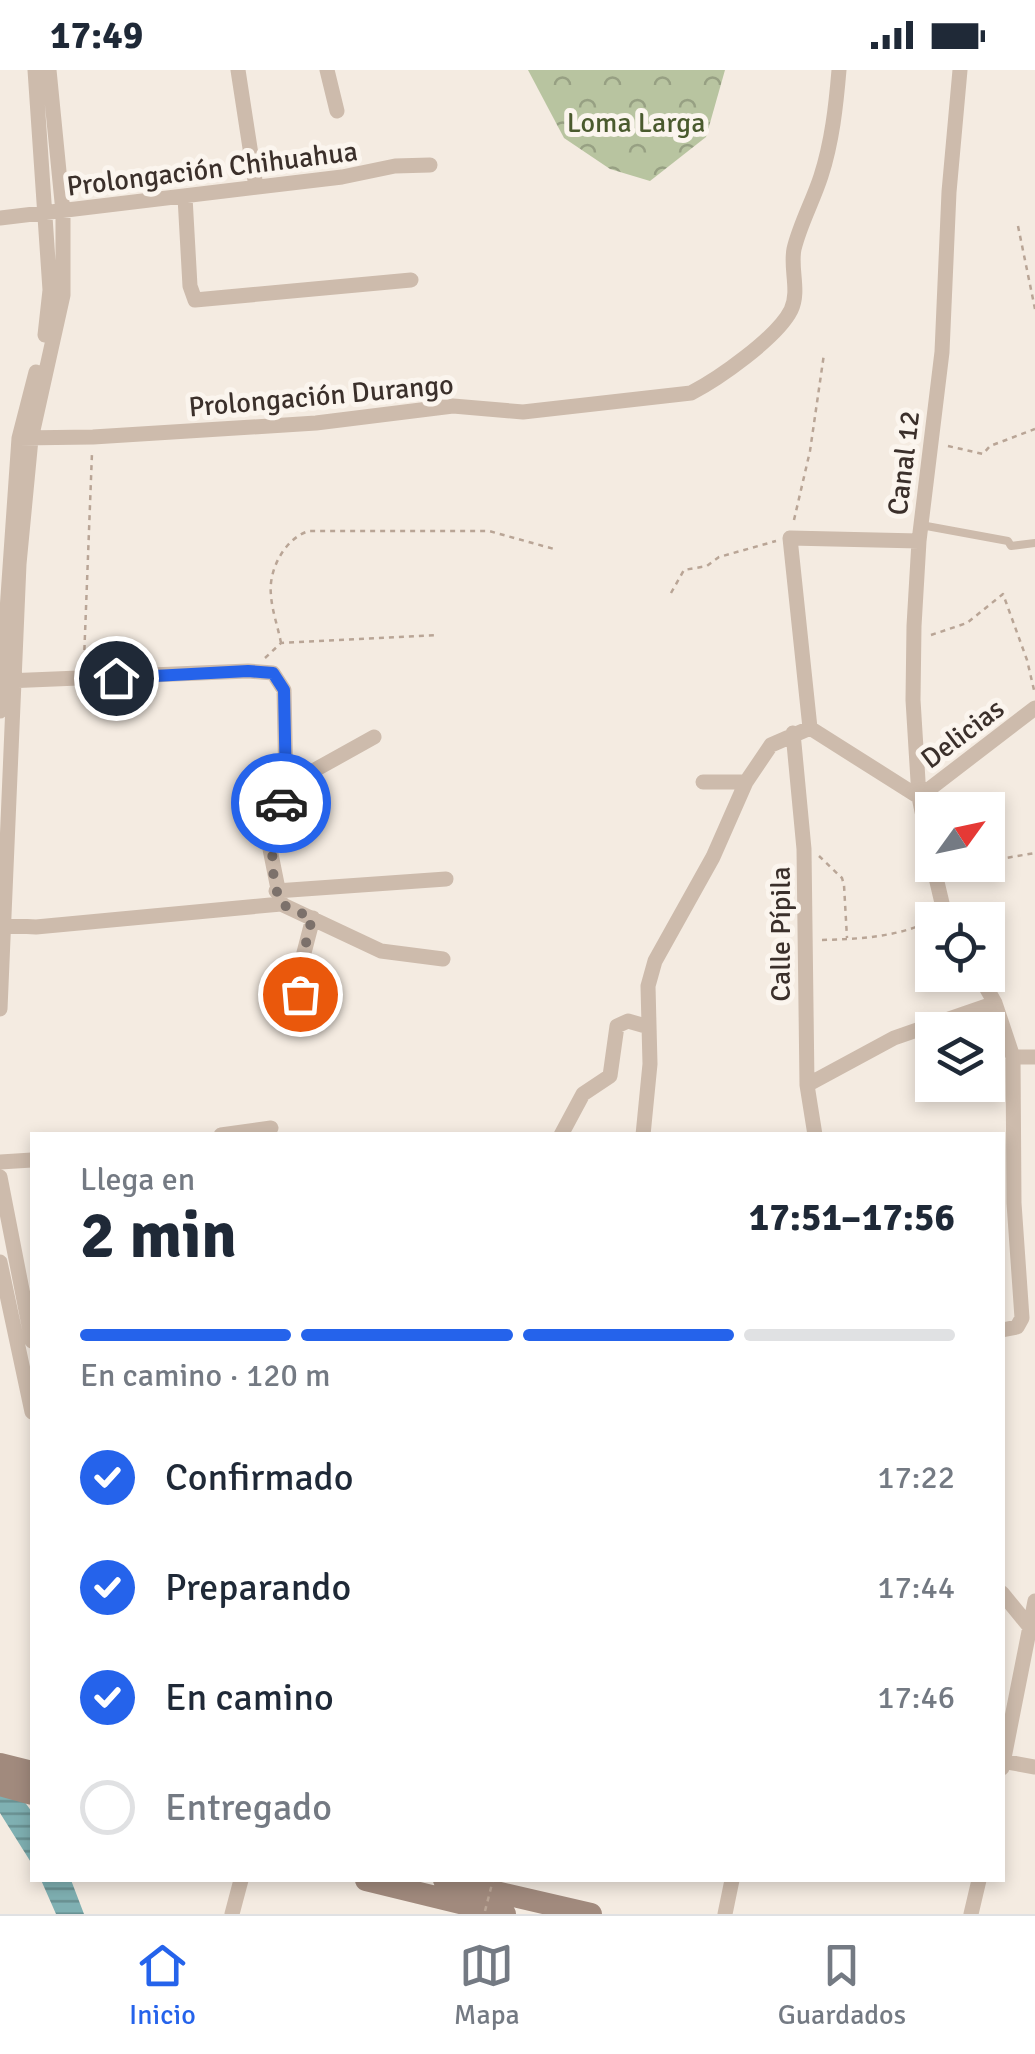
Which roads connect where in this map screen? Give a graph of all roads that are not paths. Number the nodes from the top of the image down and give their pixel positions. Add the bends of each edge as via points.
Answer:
1 (36, 70) edge
2 (50, 70) edge
3 (238, 70) edge
4 (327, 70) edge
5 (840, 70) edge
6 (960, 70) edge
7 (336, 111) dead end
8 (430, 165) dead end
9 (256, 187) junction
10 (185, 197) junction
11 (55, 212) junction
12 (0, 218) edge
13 (411, 280) dead end
14 (25, 438) junction
15 (920, 533) junction
16 (1035, 543) edge
17 (8, 681) edge
18 (1035, 708) edge
19 (0, 711) edge
20 (810, 728) junction
21 (793, 733) junction
22 (374, 738) dead end
23 (703, 782) dead end
24 (746, 782) junction
25 (286, 786) junction
26 (919, 792) edge
27 (926, 792) edge
28 (915, 794) edge
29 (446, 880) dead end
30 (279, 898) junction
31 (312, 918) junction
32 (2, 926) edge
33 (443, 960) dead end
34 (989, 992) edge
35 (995, 1003) junction
36 (0, 1010) edge
37 (302, 1016) dead end
38 (649, 1027) junction
39 (1013, 1056) junction
40 (1035, 1057) edge
41 (807, 1085) junction
42 (271, 1128) dead end
43 (242, 1132) edge
44 (563, 1132) edge
45 (643, 1132) edge
46 (815, 1132) edge
47 (30, 1160) edge
48 (0, 1162) edge
49 (0, 1176) edge
50 (0, 1262) edge
51 (1010, 1328) edge
52 (30, 1332) edge
53 (30, 1391) edge
54 (1005, 1597) edge
55 (1035, 1600) edge
56 (1029, 1626) junction
57 (1005, 1752) edge
58 (1005, 1763) edge
59 (0, 1764) edge
60 (1035, 1767) edge
61 (30, 1772) edge
62 (0, 1786) edge
63 (30, 1794) edge
64 (240, 1882) edge
65 (378, 1882) edge
66 (448, 1882) edge
67 (732, 1882) edge
68 (979, 1882) edge
69 (484, 1899) edge
70 (232, 1914) edge
71 (590, 1914) edge
72 (725, 1914) edge
73 (972, 1914) edge

1 - 11 street
2 - 11 street
3 - 9 street
4 - 7 street
5 - 14 street, Prolongación Durango via 826,158 794,250 792,308 738,363 690,393 523,412 452,406 316,423
6 - 15 street, Canal 12 via 942,352
8 - 9 street, Prolongación Chihuahua
9 - 10 street, Prolongación Chihuahua
10 - 11 street, Prolongación Chihuahua
10 - 13 street via 195,300
11 - 12 street, Prolongación Chihuahua
11 - 14 street via 63,294
14 - 17 street
15 - 16 lane via 1011,546
15 - 20 street via 790,538
15 - 26 street, Canal 12 via 913,700
17 - 19 street
17 - 25 street via 273,673 284,690
17 - 32 street
18 - 27 street, Delicias
20 - 21 street
20 - 28 street
21 - 24 street via 771,745
21 - 41 street, Calle Pípila via 804,849
22 - 25 street
23 - 24 street
24 - 38 street via 655,961
25 - 30 street via 270,849
29 - 30 street
30 - 31 street
30 - 32 street
31 - 33 street via 381,951
31 - 37 street via 299,972
32 - 36 street
34 - 35 street
35 - 39 street
35 - 41 street via 894,1038
38 - 44 street via 628,1021 616,1026 610,1076 583,1094
38 - 45 street
39 - 40 street
39 - 51 street via 1022,1318
41 - 46 street, Calle Pípila
42 - 43 street
47 - 48 street
49 - 52 street
50 - 53 street
54 - 56 street
55 - 56 street
56 - 57 street
58 - 60 street
59 - 61 street
62 - 63 street
64 - 70 street
65 - 69 street
66 - 69 street
67 - 72 street
68 - 73 street
69 - 71 street

